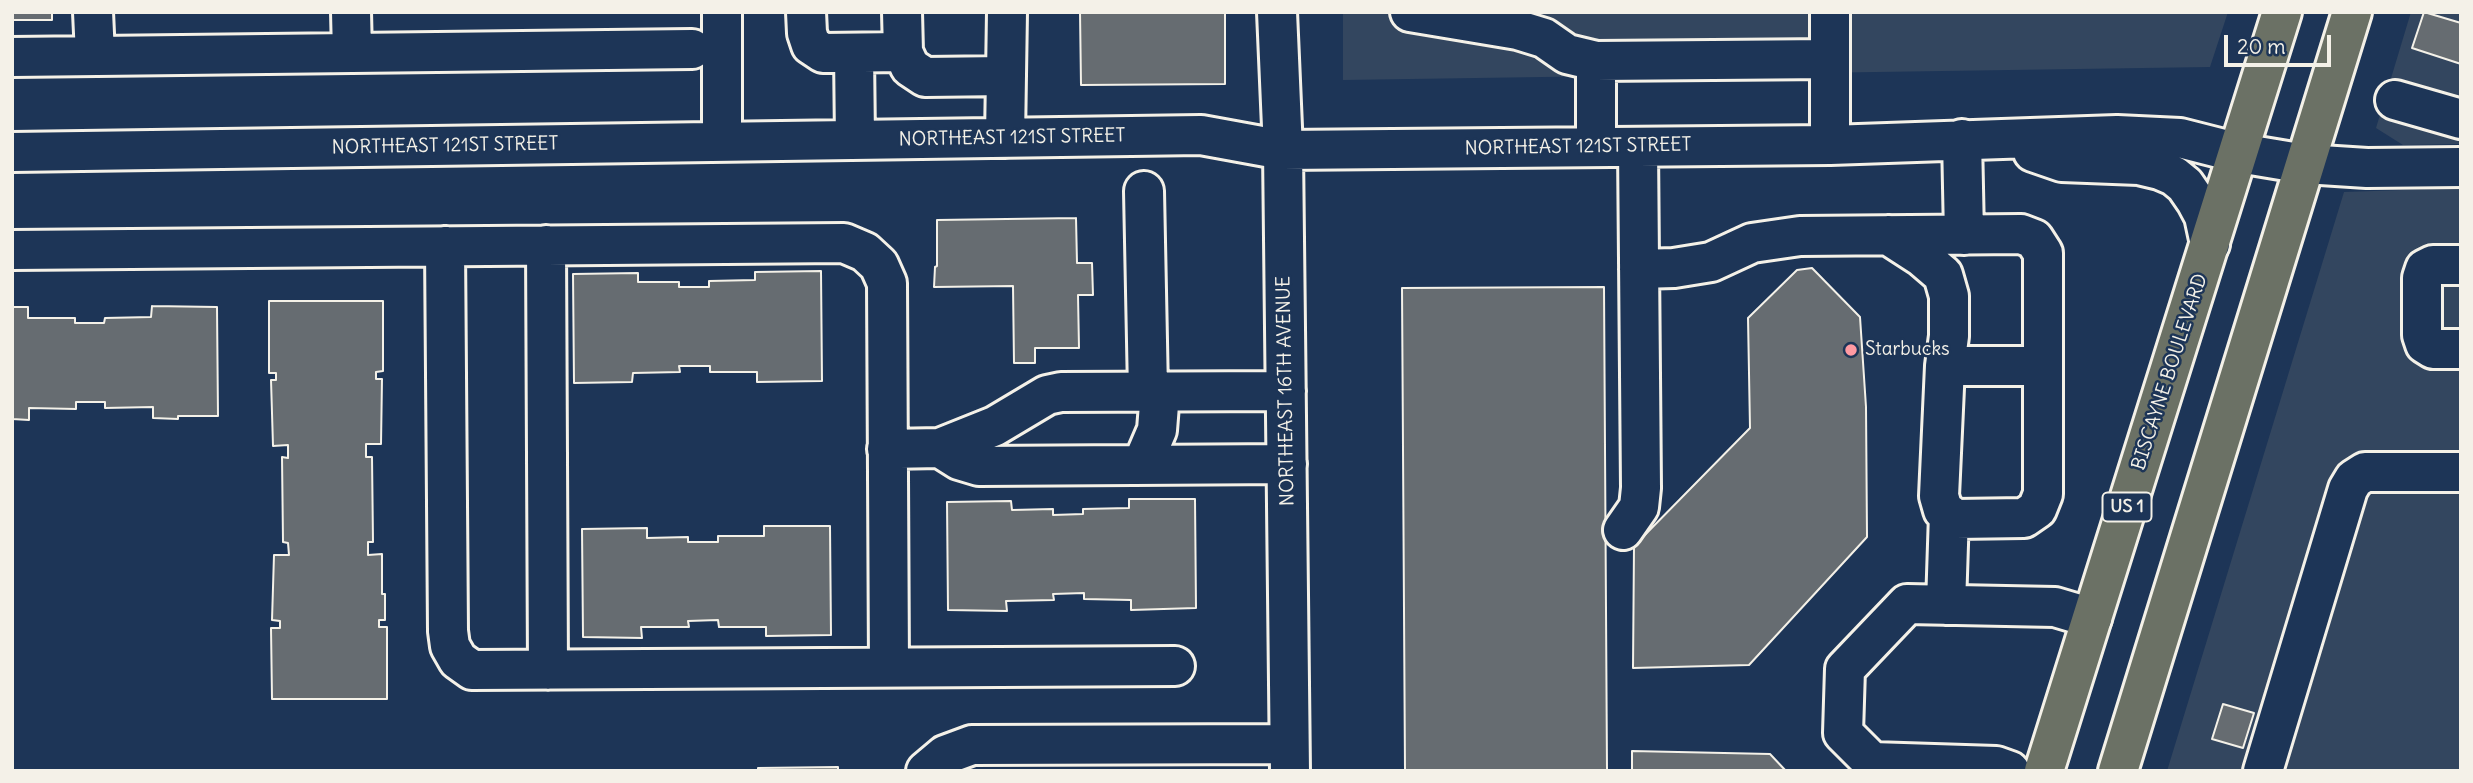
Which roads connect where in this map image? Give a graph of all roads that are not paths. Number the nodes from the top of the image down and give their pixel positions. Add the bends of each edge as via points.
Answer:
1 (93, 12) edge
2 (351, 12) edge
3 (722, 12) edge
4 (806, 12) edge
5 (902, 12) edge
6 (1007, 12) edge
7 (1277, 12) edge
8 (1410, 12) edge
9 (1830, 12) edge
10 (2282, 12) edge
11 (2352, 12) edge
12 (1459, 16) edge
13 (692, 49) dead end
14 (854, 52) junction
15 (903, 52) junction
16 (352, 53) junction
17 (95, 55) junction
18 (12, 57) edge
19 (1830, 60) junction
20 (1596, 61) junction
21 (1005, 76) junction
22 (2428, 110) edge
23 (1005, 138) junction
24 (2011, 138) junction
25 (1962, 139) junction
26 (855, 140) junction
27 (722, 142) junction
28 (1830, 145) junction
29 (1596, 147) junction
30 (1638, 147) junction
31 (1283, 150) junction
32 (12, 152) edge
33 (2239, 153) junction
34 (2305, 164) junction
35 (2419, 167) junction
36 (2461, 167) edge
37 (1144, 191) dead end
38 (1964, 234) junction
39 (1888, 235) junction
40 (2210, 244) junction
41 (546, 245) junction
42 (446, 246) junction
43 (12, 250) edge
44 (2461, 265) edge
45 (1639, 269) junction
46 (2461, 349) edge
47 (1945, 366) junction
48 (2042, 366) junction
49 (1148, 391) junction
50 (1286, 391) junction
51 (887, 449) junction
52 (940, 449) junction
53 (1287, 464) junction
54 (1142, 465) junction
55 (2461, 472) edge
56 (1949, 514) junction
57 (1623, 530) dead end
58 (1946, 605) junction
59 (2092, 618) junction
60 (1175, 666) dead end
61 (890, 667) junction
62 (548, 670) junction
63 (2061, 714) junction
64 (1289, 757) edge
65 (1079, 758) edge
66 (926, 771) edge
67 (2010, 771) edge
68 (2044, 771) edge
69 (2063, 771) edge
70 (2118, 771) edge
71 (2263, 771) edge

1 - 17 street
2 - 16 street
3 - 27 street
4 - 14 street via 811,45 823,53
5 - 15 street
6 - 21 street
7 - 31 street, NORTHEAST 16TH AVENUE
8 - 12 street
9 - 19 street
10 - 33 main road, BISCAYNE BOULEVARD / US 1
11 - 34 main road
12 - 20 street via 1544,38 1567,54
13 - 16 street
14 - 15 street
14 - 26 street
15 - 21 street via 911,67 925,77
16 - 17 street
17 - 18 street
19 - 20 street
19 - 28 street
20 - 29 street
21 - 23 street
22 - 35 street via 2419,136
23 - 26 street, NORTHEAST 121ST STREET
23 - 31 street, NORTHEAST 121ST STREET via 1201,135
24 - 25 street, NORTHEAST 121ST STREET
24 - 33 street, NORTHEAST 121ST STREET via 2180,138
24 - 40 street via 2038,155 2062,162 2139,166 2174,176 2204,216
25 - 28 street, NORTHEAST 121ST STREET
25 - 38 street
26 - 27 street, NORTHEAST 121ST STREET
27 - 32 street, NORTHEAST 121ST STREET
28 - 30 street, NORTHEAST 121ST STREET
29 - 30 street, NORTHEAST 121ST STREET
29 - 31 street, NORTHEAST 121ST STREET
30 - 45 street
31 - 50 street, NORTHEAST 16TH AVENUE
33 - 34 street, NORTHEAST 121ST STREET
33 - 40 main road, BISCAYNE BOULEVARD / US 1
34 - 35 street, NORTHEAST 121ST STREET
34 - 70 main road
35 - 36 street, NORTHEAST 121ST STREET
37 - 49 street
38 - 39 street
38 - 48 street via 2021,234 2034,239 2043,253
39 - 45 street via 1800,236 1752,243 1711,262
39 - 47 street via 1943,275 1950,296
40 - 59 main road, BISCAYNE BOULEVARD / US 1
41 - 42 street
41 - 51 street via 844,243 865,252 879,265 887,283
41 - 62 street
42 - 43 street
42 - 62 street via 450,646 458,660 472,670
44 - 46 street via 2425,269 2422,335 2433,349
45 - 57 street via 1641,488 1639,507
47 - 48 street
47 - 56 street via 1939,496
48 - 56 street via 2043,494 2037,509 2024,518 1956,519
49 - 50 street
49 - 52 street via 1061,392
49 - 54 street via 1157,430
50 - 53 street, NORTHEAST 16TH AVENUE
51 - 52 street
51 - 61 street
52 - 54 street via 979,466
53 - 54 street
53 - 64 street, NORTHEAST 16TH AVENUE
55 - 71 street via 2365,472 2354,479
56 - 58 street
58 - 59 street via 2055,607
58 - 67 street via 1907,604 1845,669 1843,733 1872,761 1996,766
59 - 63 main road, BISCAYNE BOULEVARD / US 1
60 - 61 street
61 - 62 street
63 - 68 main road, BISCAYNE BOULEVARD / US 1
63 - 69 main road
64 - 65 street
65 - 66 street via 972,746 945,755

